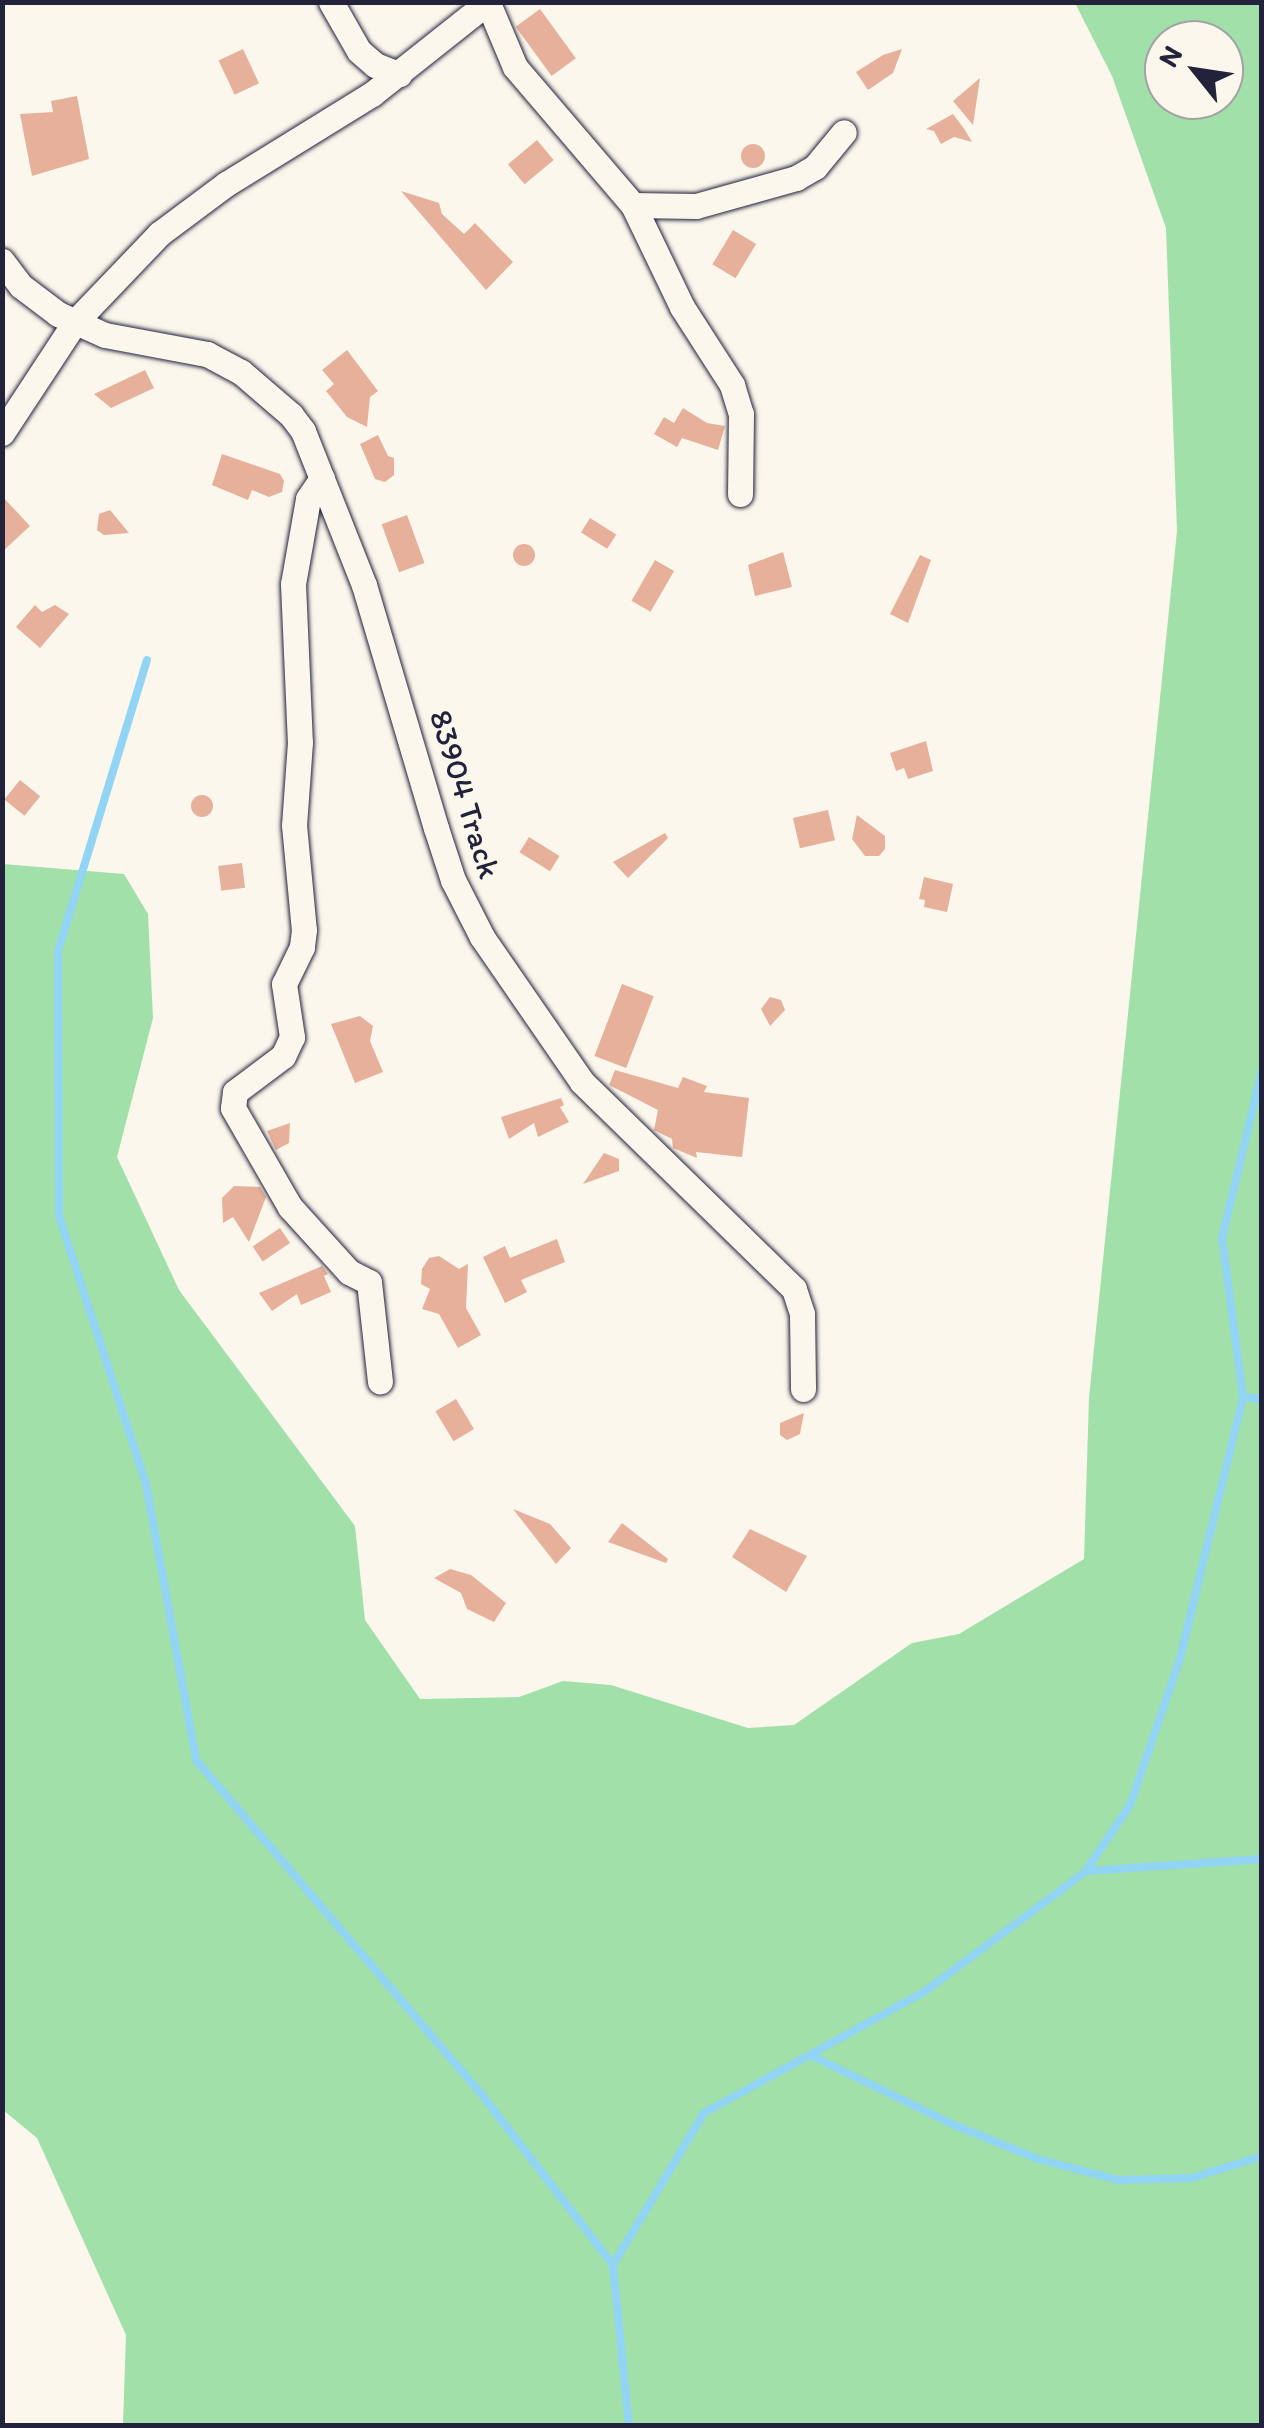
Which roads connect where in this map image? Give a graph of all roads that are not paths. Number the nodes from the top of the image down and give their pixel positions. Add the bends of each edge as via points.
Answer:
1 (331, 2) edge
2 (488, 3) edge
3 (399, 74) junction
4 (844, 132) dead end
5 (633, 205) junction
6 (2, 260) edge
7 (75, 322) junction
8 (2, 433) edge
9 (322, 478) junction
10 (740, 494) dead end
11 (380, 1382) dead end
12 (803, 1389) dead end

1 - 3 street via 359,51
2 - 3 street
2 - 5 street via 515,67
3 - 7 street via 159,234
4 - 5 street via 815,167 796,178 696,206
5 - 10 street via 682,307 738,398
6 - 7 street, 83904 Track via 21,286
7 - 8 street
7 - 9 street, 83904 Track via 105,335 207,354 240,372 291,414
9 - 11 street via 308,499 293,584 300,742 294,825 304,930 284,984 292,1037 283,1056 235,1092 233,1108 290,1207 350,1272 369,1282
9 - 12 street, 83904 Track via 380,632 454,880 482,937 582,1082 794,1289 803,1331

